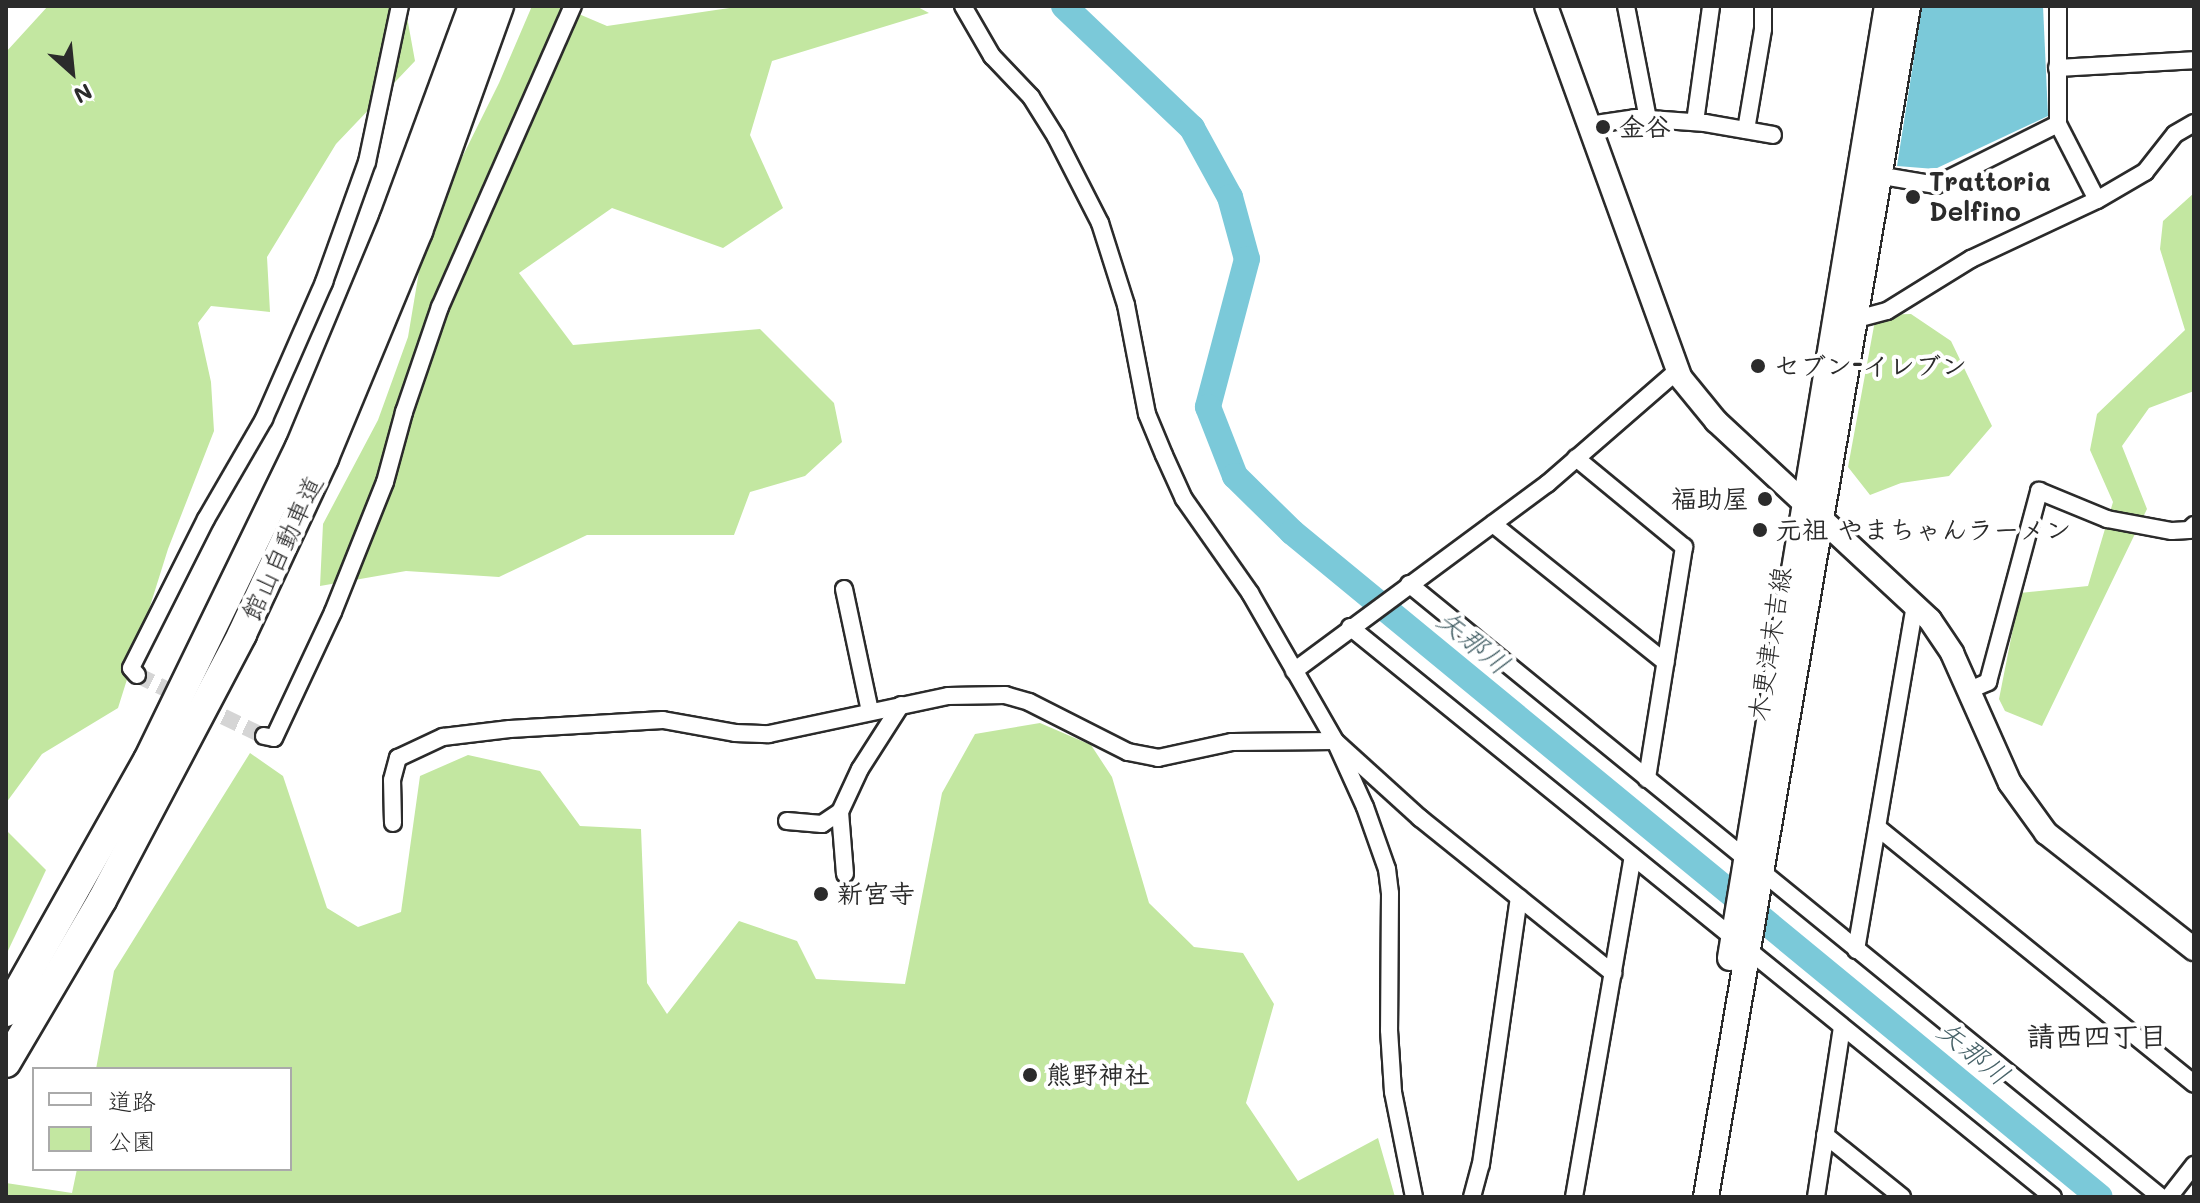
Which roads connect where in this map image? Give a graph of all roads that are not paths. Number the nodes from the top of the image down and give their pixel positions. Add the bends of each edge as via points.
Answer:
1 (400, 6) edge
2 (473, 6) edge
3 (499, 6) edge
4 (573, 6) edge
5 (963, 6) edge
6 (1546, 6) edge
7 (1626, 6) edge
8 (1711, 6) edge
9 (1763, 6) edge
10 (1887, 6) edge
11 (1908, 6) edge
12 (2058, 6) edge
13 (2194, 60) edge
14 (2057, 68) junction
15 (1648, 119) junction
16 (1695, 122) junction
17 (2194, 123) edge
18 (2058, 124) junction
19 (1589, 125) junction
20 (1746, 130) junction
21 (1773, 135) dead end
22 (1877, 175) junction
23 (2097, 200) junction
24 (1853, 320) junction
25 (1677, 371) junction
26 (1576, 458) junction
27 (1812, 508) junction
28 (1493, 524) junction
29 (2194, 525) edge
30 (1405, 587) junction
31 (844, 589) dead end
32 (1915, 605) junction
33 (1354, 624) junction
34 (1665, 662) junction
35 (1294, 671) junction
36 (137, 675) dead end
37 (1970, 690) junction
38 (901, 705) junction
39 (870, 711) junction
40 (264, 736) dead end
41 (1335, 741) junction
42 (1647, 779) junction
43 (840, 812) junction
44 (787, 821) dead end
45 (393, 823) dead end
46 (1877, 827) junction
47 (1633, 857) junction
48 (1754, 867) junction
49 (845, 874) dead end
50 (1519, 898) junction
51 (1741, 945) junction
52 (2194, 949) edge
53 (1856, 950) junction
54 (1613, 973) junction
55 (6, 1012) edge
56 (1842, 1028) junction
57 (6, 1063) edge
58 (2194, 1084) edge
59 (1825, 1135) junction
60 (2194, 1165) edge
61 (1414, 1197) edge
62 (1472, 1197) edge
63 (1574, 1197) edge
64 (1690, 1197) edge
65 (1706, 1197) edge
66 (1816, 1197) edge
67 (1902, 1197) edge
68 (2053, 1197) edge
69 (2161, 1197) edge
70 (2169, 1197) edge

1 - 36 street via 367,162 324,282 264,419 206,519 131,668
2 - 55 highway, 館山自動車道 via 389,235 300,447 148,760
3 - 57 highway, 館山自動車道 via 418,231 324,458 171,774
4 - 40 street via 440,307 385,482 333,612 274,738
5 - 35 street via 992,56 1031,97 1100,223 1126,305 1147,414 1164,455 1184,499 1250,593
6 - 19 street
7 - 15 street
8 - 16 street
9 - 20 street
10 - 27 main road, 木更津末吉線
11 - 22 main road, 木更津末吉線
12 - 14 street
13 - 14 street
14 - 18 street
15 - 16 street
15 - 19 street
16 - 20 street
17 - 23 street via 2175,134 2145,172
18 - 22 street via 1936,185
18 - 23 street
19 - 25 street
20 - 21 street
22 - 24 main road, 木更津末吉線
23 - 24 street via 1971,259 1887,311
24 - 27 main road, 木更津末吉線
25 - 26 street
25 - 27 street via 1716,421
26 - 28 street
26 - 34 street via 1684,547
27 - 32 street
27 - 48 main road, 木更津末吉線
28 - 30 street
28 - 34 street
29 - 37 street via 2172,531 2107,519 2039,491 1988,682
30 - 33 street
30 - 42 street
31 - 39 street
32 - 37 street via 1944,639
32 - 46 street
33 - 35 street
33 - 47 street
34 - 42 street
35 - 41 street
37 - 52 street via 1997,758 2046,833
38 - 39 street
38 - 41 street via 948,696 1005,695 1128,752 1158,758 1232,742
38 - 43 street
39 - 45 street via 769,734 663,720 443,737 398,758 392,780
41 - 50 street
41 - 61 street via 1387,869 1393,1092
42 - 48 street
43 - 44 street via 822,824
43 - 49 street
46 - 53 street
46 - 58 street
47 - 51 street
47 - 54 street
48 - 51 main road, 木更津末吉線
48 - 53 street
50 - 54 street
50 - 62 street
51 - 56 street
51 - 64 main road, 木更津末吉線
51 - 65 main road, 木更津末吉線
53 - 69 street
54 - 63 street
56 - 59 street
56 - 68 street
59 - 66 street
59 - 67 street
60 - 70 street

